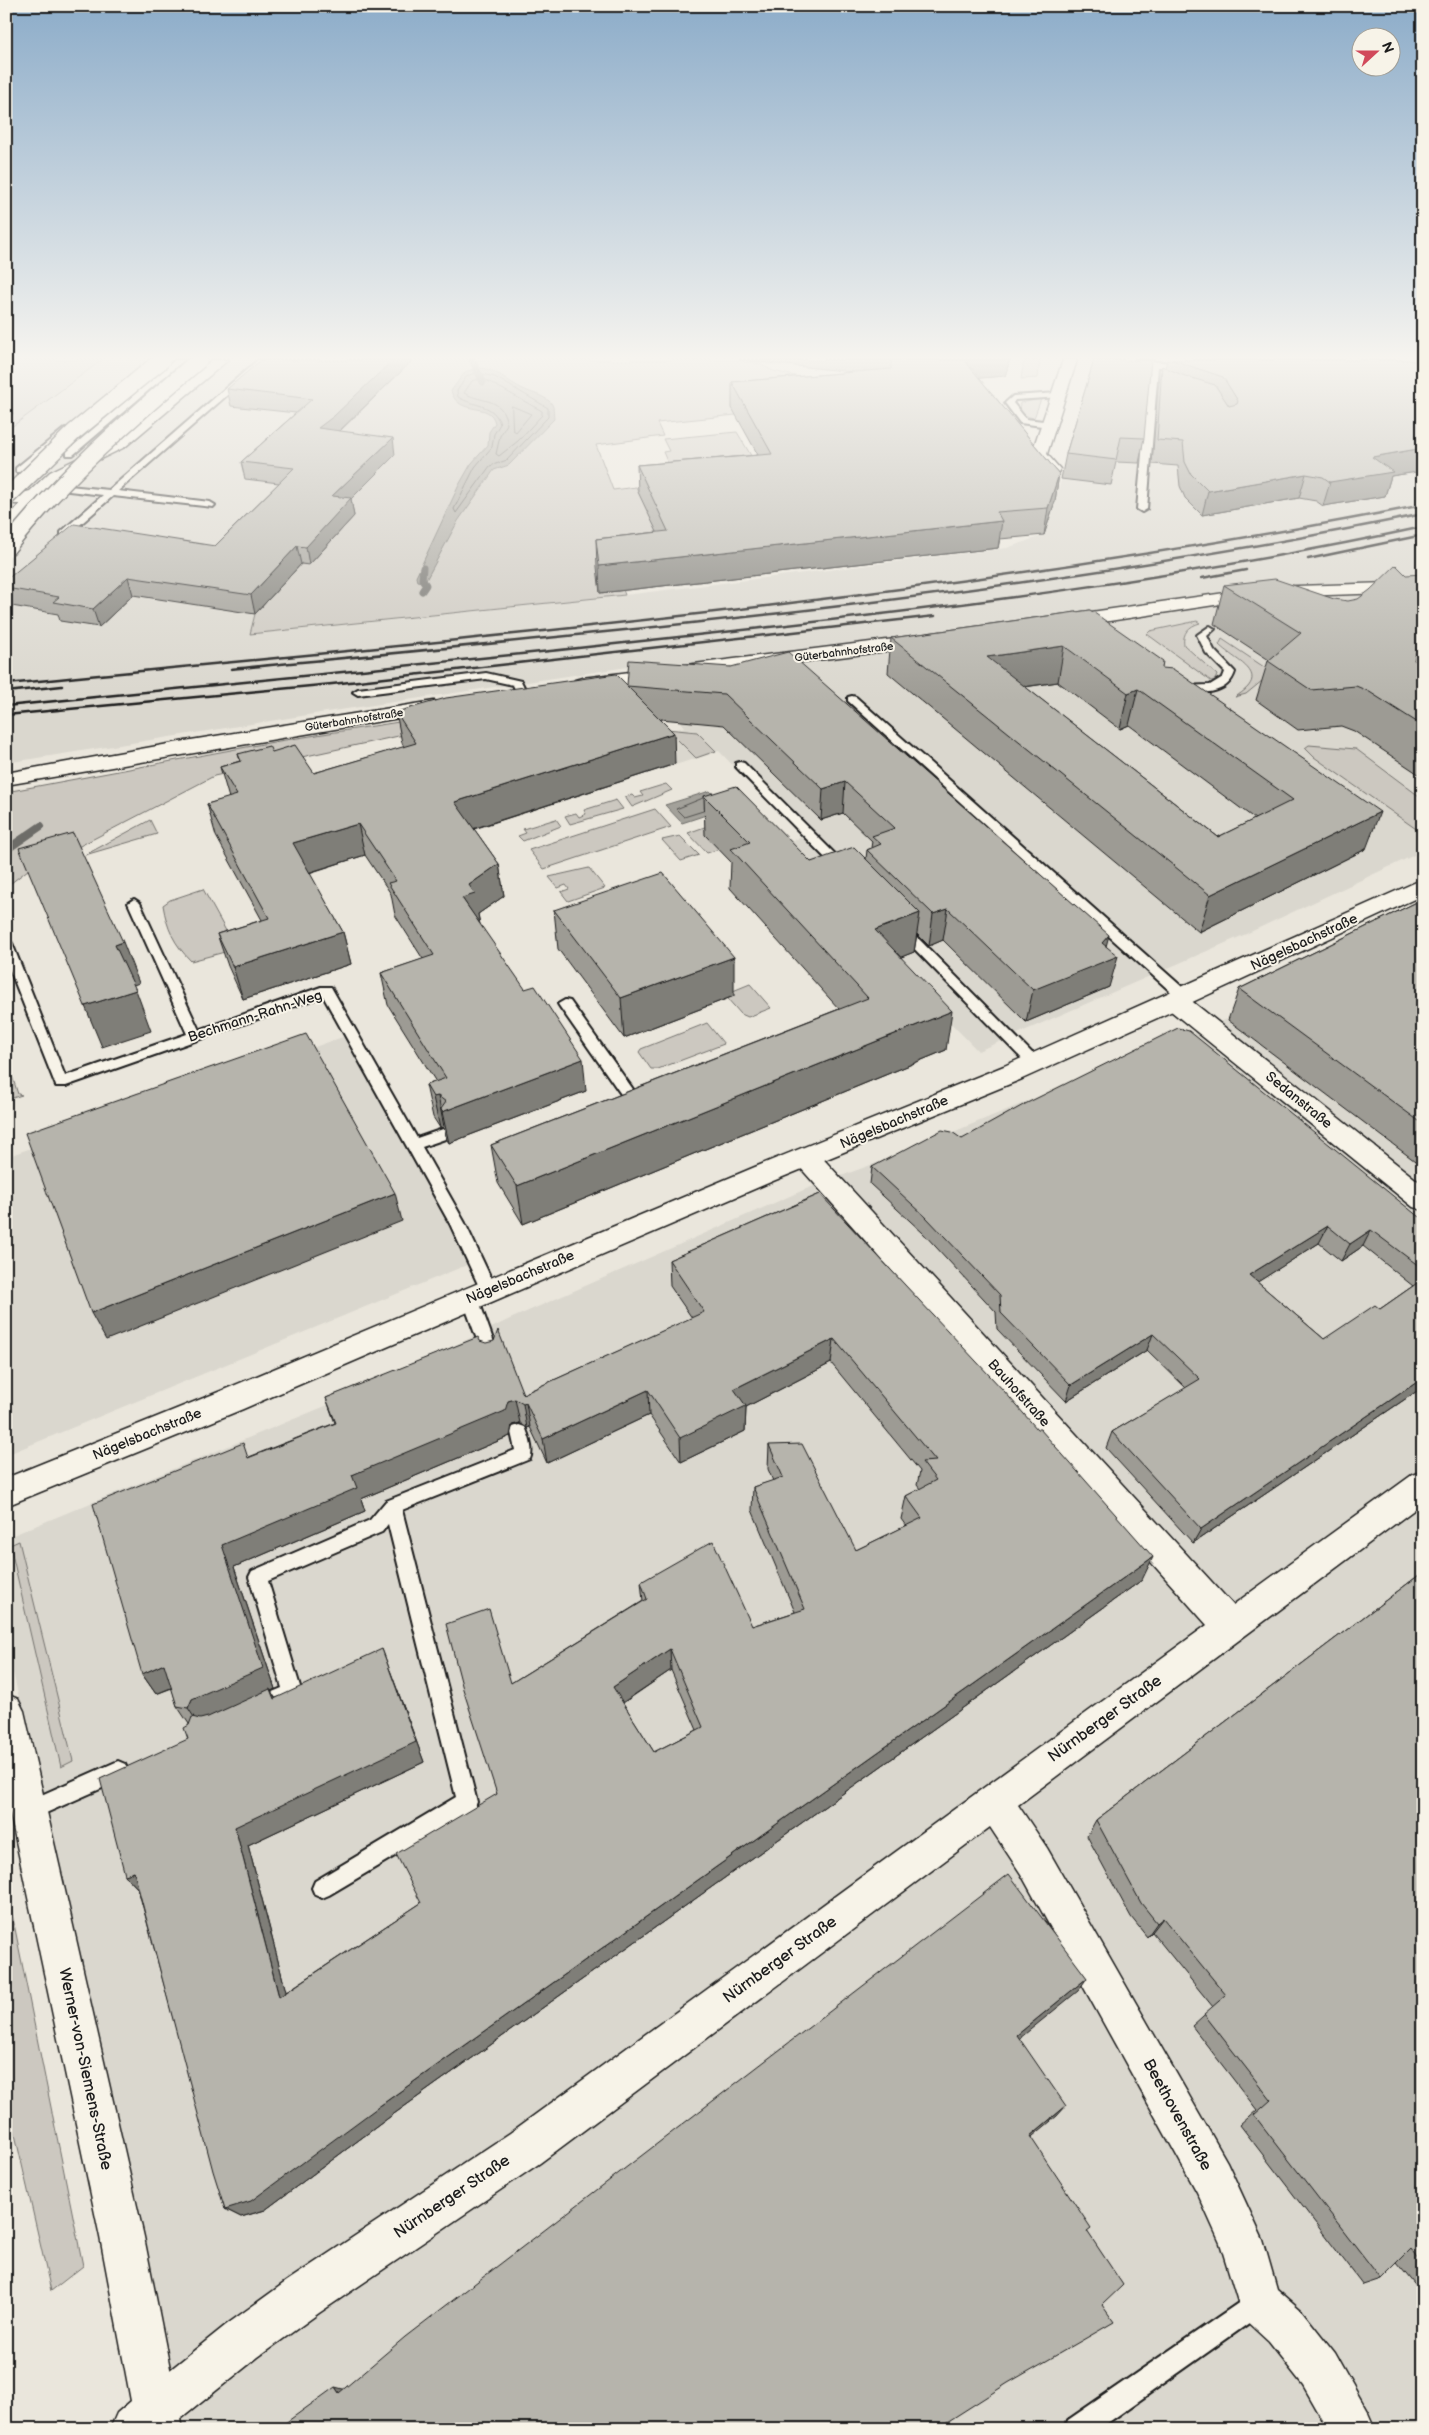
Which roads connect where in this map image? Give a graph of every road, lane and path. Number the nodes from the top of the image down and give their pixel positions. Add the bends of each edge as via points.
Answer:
1 (31, 474) edge
2 (55, 474) edge
3 (66, 474) edge
4 (72, 474) edge
5 (133, 474) edge
6 (1145, 474) edge
7 (46, 485) junction
8 (112, 492) junction
9 (6, 498) edge
10 (210, 505) dead end
11 (1142, 509) dead end
12 (6, 531) edge
13 (64, 534) edge
14 (6, 549) edge
15 (1423, 584) edge
16 (1388, 588) junction
17 (1423, 592) edge
18 (1048, 624) edge
19 (1210, 629) dead end
20 (946, 638) edge
21 (1171, 682) edge
22 (561, 687) edge
23 (541, 690) edge
24 (358, 692) dead end
25 (522, 693) junction
26 (494, 698) edge
27 (852, 699) dead end
28 (455, 704) edge
29 (740, 765) dead end
30 (6, 780) edge
31 (852, 878) edge
32 (1423, 886) edge
33 (134, 903) dead end
34 (892, 919) edge
35 (6, 943) edge
36 (1180, 999) junction
37 (565, 1004) dead end
38 (195, 1036) junction
39 (1033, 1062) junction
40 (630, 1096) edge
41 (443, 1134) edge
42 (414, 1145) junction
43 (807, 1158) junction
44 (1423, 1200) edge
45 (479, 1295) junction
46 (492, 1358) edge
47 (519, 1432) edge
48 (1423, 1484) edge
49 (6, 1492) edge
50 (392, 1506) junction
51 (1231, 1627) junction
52 (258, 1708) edge
53 (6, 1711) edge
54 (135, 1763) edge
55 (994, 1802) junction
56 (28, 1811) junction
57 (322, 1888) dead end
58 (1259, 2302) junction
59 (149, 2422) edge
60 (1077, 2429) edge
61 (1353, 2429) edge

1 - 9 street, bridge
2 - 7 lane
3 - 7 street
4 - 14 street, bridge
5 - 8 lane
6 - 11 lane
7 - 8 lane
7 - 9 street via 27,498
7 - 12 street
8 - 10 lane
8 - 13 lane
15 - 16 street
16 - 17 street
16 - 18 street via 1267,592 1089,623
19 - 21 lane via 1202,635 1205,644 1230,672 1230,678 1208,688 1182,691
20 - 22 street, Güterbahnhofstraße
23 - 25 street
24 - 25 lane via 486,676 517,683
25 - 26 street
27 - 36 lane
28 - 30 street, Güterbahnhofstraße via 191,746
29 - 31 lane
32 - 36 street, Nägelsbachstraße
33 - 38 lane
34 - 39 lane
35 - 38 lane, Bechmann-Rahn-Weg via 61,1083
36 - 39 street, Nägelsbachstraße
36 - 44 street, Sedanstraße
37 - 40 lane
38 - 42 lane, Bechmann-Rahn-Weg via 326,990
39 - 43 street, Nägelsbachstraße
41 - 42 lane
42 - 45 lane, Bechmann-Rahn-Weg via 469,1246
43 - 45 street, Nägelsbachstraße
43 - 51 street, Bauhofstraße
45 - 46 lane, Bechmann-Rahn-Weg
45 - 49 street, Nägelsbachstraße
47 - 50 lane via 524,1454
48 - 51 street, Nürnberger Straße
50 - 52 lane via 376,1526 258,1577 293,1693
50 - 57 lane via 467,1802
51 - 55 street, Nürnberger Straße
53 - 56 street, Werner-von-Siemens-Straße
54 - 56 lane
55 - 58 street, Beethovenstraße via 1034,1861 1212,2177 1241,2240
55 - 59 street, Nürnberger Straße via 525,2148 250,2336
56 - 59 street, Werner-von-Siemens-Straße via 122,2237
58 - 60 lane
58 - 61 street via 1285,2326 1319,2369

